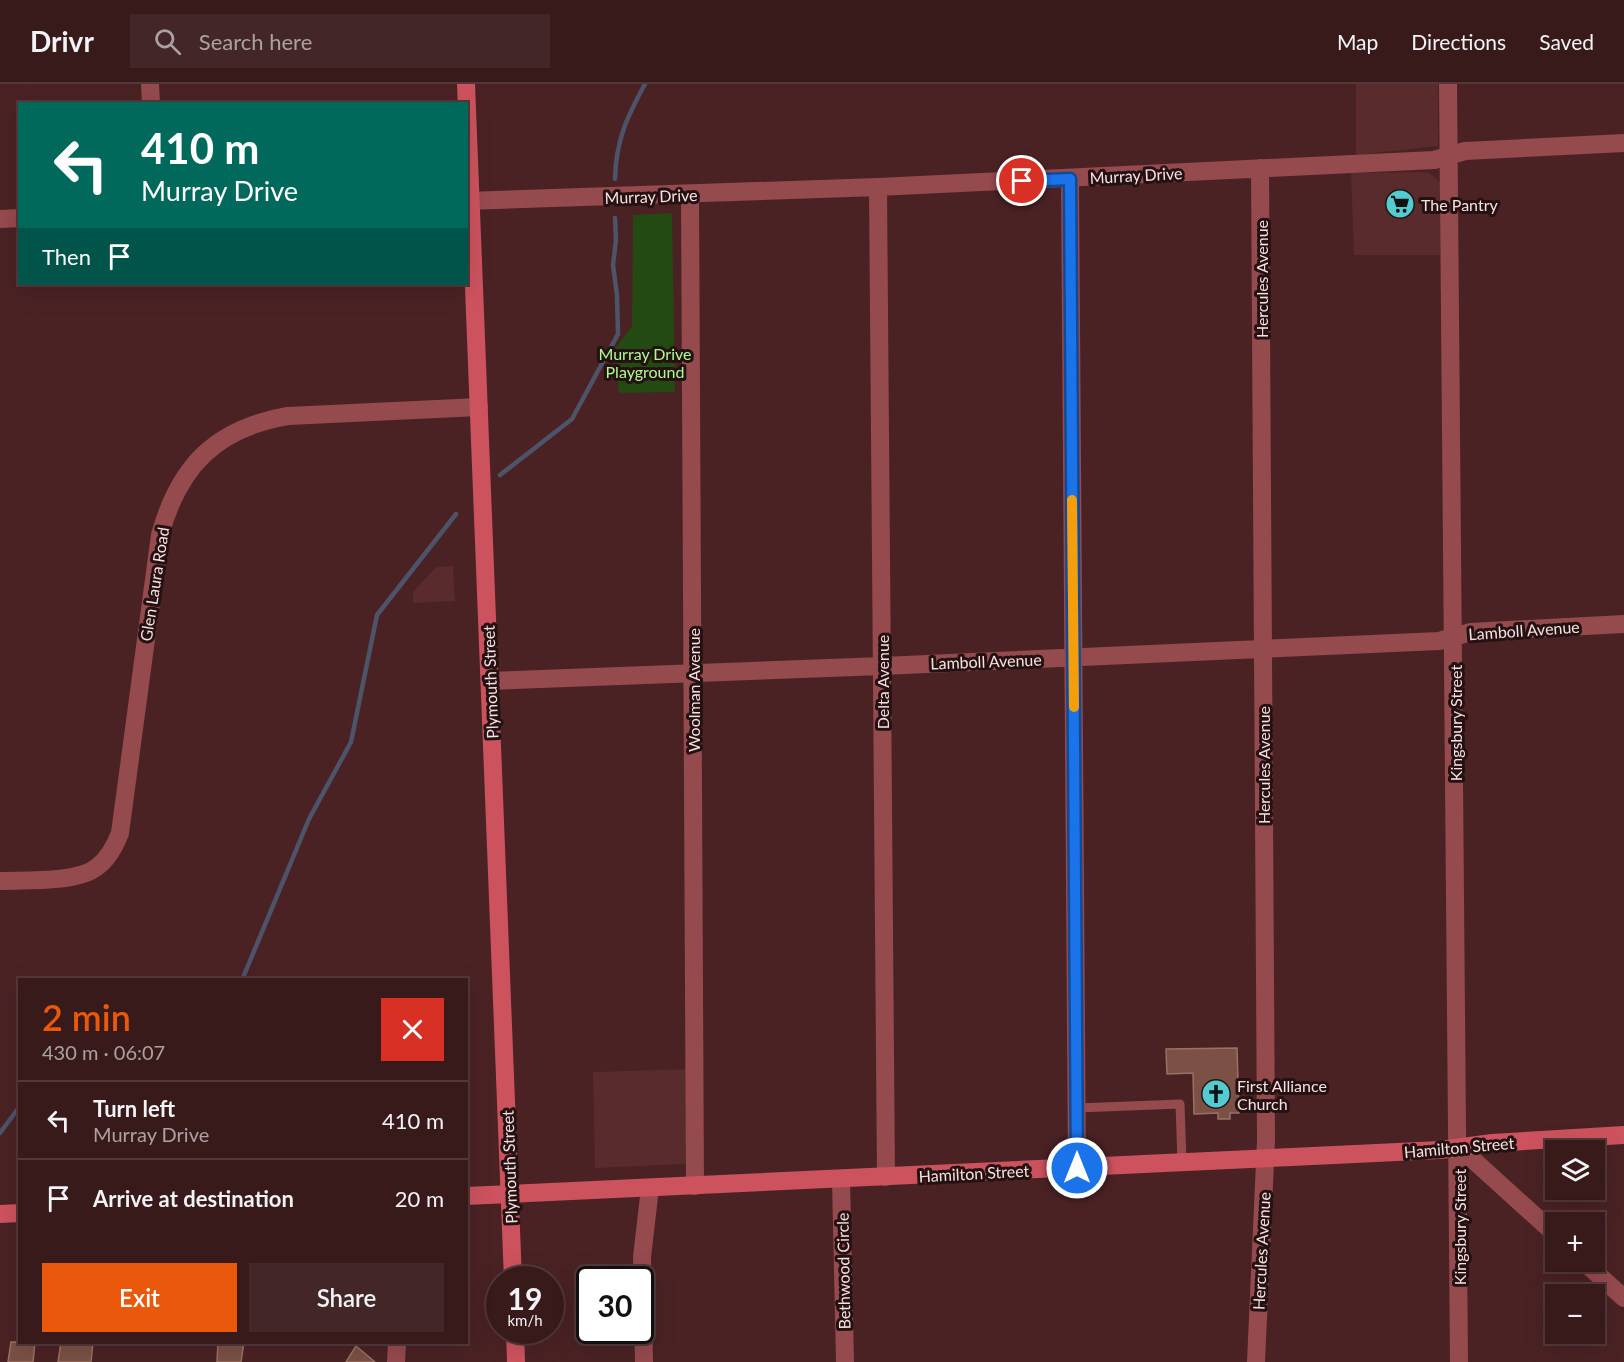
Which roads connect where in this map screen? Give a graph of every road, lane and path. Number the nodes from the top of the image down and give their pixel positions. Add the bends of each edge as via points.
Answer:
1 (150, 84) edge
2 (466, 84) edge
3 (1448, 84) edge
4 (151, 102) edge
5 (466, 102) edge
6 (1624, 143) edge
7 (1449, 154) junction
8 (468, 162) edge
9 (1260, 168) junction
10 (1070, 179) junction
11 (878, 187) junction
12 (690, 195) junction
13 (469, 201) edge
14 (18, 218) edge
15 (0, 219) edge
16 (479, 407) junction
17 (1624, 624) edge
18 (1454, 636) junction
19 (1263, 650) junction
20 (1073, 657) junction
21 (882, 666) junction
22 (693, 672) junction
23 (490, 681) junction
24 (0, 881) edge
25 (1077, 1108) junction
26 (1624, 1135) edge
27 (1459, 1147) junction
28 (1265, 1158) junction
29 (1182, 1162) junction
30 (1077, 1168) junction
31 (886, 1177) junction
32 (841, 1180) junction
33 (695, 1186) junction
34 (650, 1188) junction
35 (510, 1195) junction
36 (468, 1196) edge
37 (18, 1213) edge
38 (0, 1214) edge
39 (1545, 1225) edge
40 (513, 1266) edge
41 (1595, 1272) edge
42 (1624, 1298) edge
43 (397, 1344) edge
44 (515, 1344) edge
45 (396, 1362) edge
46 (516, 1362) edge
47 (644, 1362) edge
48 (844, 1362) edge
49 (1256, 1362) edge
50 (1460, 1362) edge

1 - 4 street
2 - 5 street, Plymouth Street
3 - 7 street, Kingsbury Street
6 - 7 street, Murray Drive
7 - 9 street, Murray Drive via 1434,160
7 - 18 street, Kingsbury Street
8 - 13 street, Plymouth Street
9 - 10 street, Murray Drive
9 - 19 street, Hercules Avenue
10 - 11 street, Murray Drive
10 - 20 street
11 - 12 street, Murray Drive
11 - 21 street, Delta Avenue
12 - 13 street, Murray Drive
12 - 22 street, Woolman Avenue
13 - 16 street, Plymouth Street
14 - 15 street
16 - 23 street, Plymouth Street
16 - 24 street, Glen Laura Road via 261,420 216,444 196,462 167,510 160,535 120,833 115,846 98,867 87,873
17 - 18 street, Lamboll Avenue
18 - 19 street, Lamboll Avenue via 1439,641
18 - 27 street, Kingsbury Street
19 - 20 street, Lamboll Avenue
19 - 28 street, Hercules Avenue
20 - 21 street, Lamboll Avenue
20 - 25 street
21 - 22 street, Lamboll Avenue
21 - 31 street, Delta Avenue
22 - 23 street, Lamboll Avenue
22 - 33 street, Woolman Avenue
23 - 35 street, Plymouth Street
25 - 29 lane via 1180,1104
25 - 30 street
26 - 27 street, Hamilton Street
27 - 28 street, Hamilton Street
27 - 39 street
27 - 50 street, Kingsbury Street
28 - 29 street, Hamilton Street
28 - 49 street, Hercules Avenue
29 - 30 street, Hamilton Street
30 - 31 street, Hamilton Street
31 - 32 street, Hamilton Street
32 - 33 street, Hamilton Street
32 - 48 street, Bethwood Circle
33 - 34 street, Hamilton Street
34 - 35 street, Hamilton Street
34 - 47 street via 642,1257
35 - 36 street, Hamilton Street
35 - 40 street, Plymouth Street
37 - 38 street
41 - 42 street
43 - 45 street
44 - 46 street

